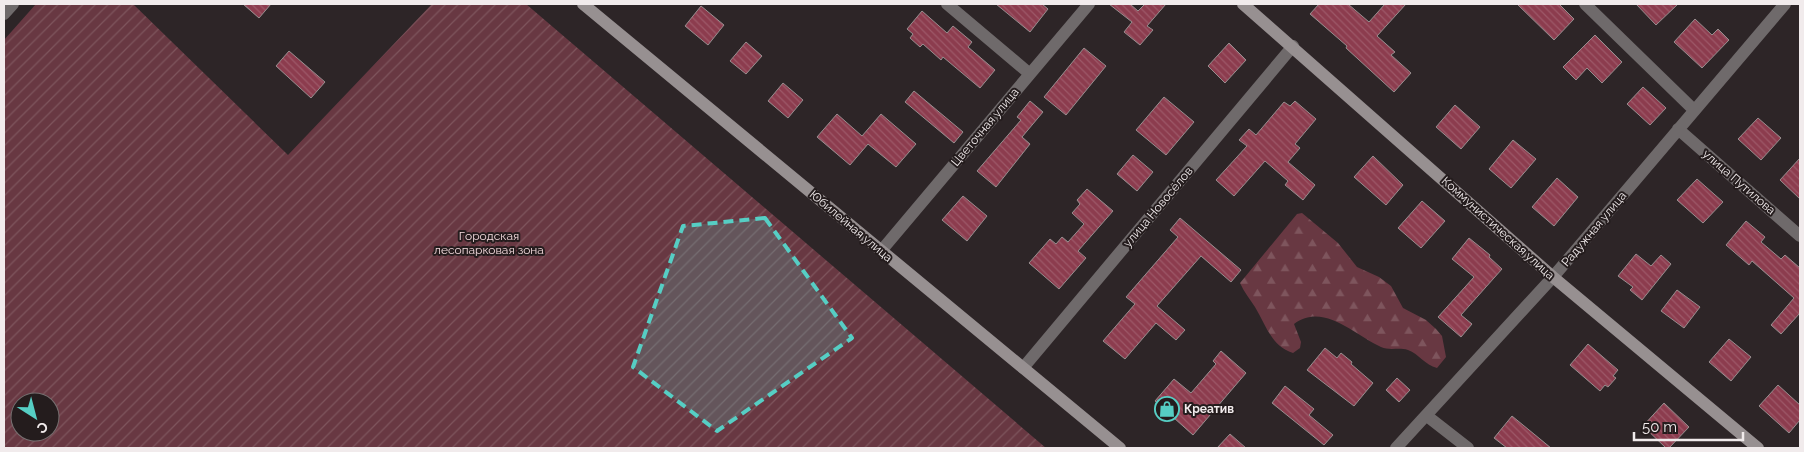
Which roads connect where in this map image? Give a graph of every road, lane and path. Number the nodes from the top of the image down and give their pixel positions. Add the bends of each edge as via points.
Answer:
1 (13, 4) edge
2 (583, 4) edge
3 (947, 4) edge
4 (1089, 4) edge
5 (1243, 4) edge
6 (1585, 4) edge
7 (1785, 4) edge
8 (4, 14) edge
9 (1293, 46) junction
10 (1030, 74) junction
11 (1694, 110) junction
12 (1678, 129) junction
13 (1800, 236) edge
14 (881, 251) junction
15 (1553, 277) junction
16 (1023, 368) junction
17 (1427, 416) junction
18 (1120, 448) edge
19 (1396, 448) edge
20 (1468, 448) edge
21 (1758, 448) edge

1 - 8 street
2 - 14 street, Юбилейная улица
3 - 10 street
4 - 10 street, Цветочная улица
5 - 9 street, Коммунистическая улица
6 - 11 street
7 - 11 street, Радужная улица
9 - 15 street, Коммунистическая улица
9 - 16 street, улица Новосёлов
10 - 14 street, Цветочная улица
11 - 12 street, Радужная улица
12 - 13 street, улица Путилова
12 - 15 street, Радужная улица
14 - 16 street, Юбилейная улица
15 - 17 street, Радужная улица
15 - 21 street, Коммунистическая улица
16 - 18 street, Юбилейная улица
17 - 19 street, Радужная улица
17 - 20 street

